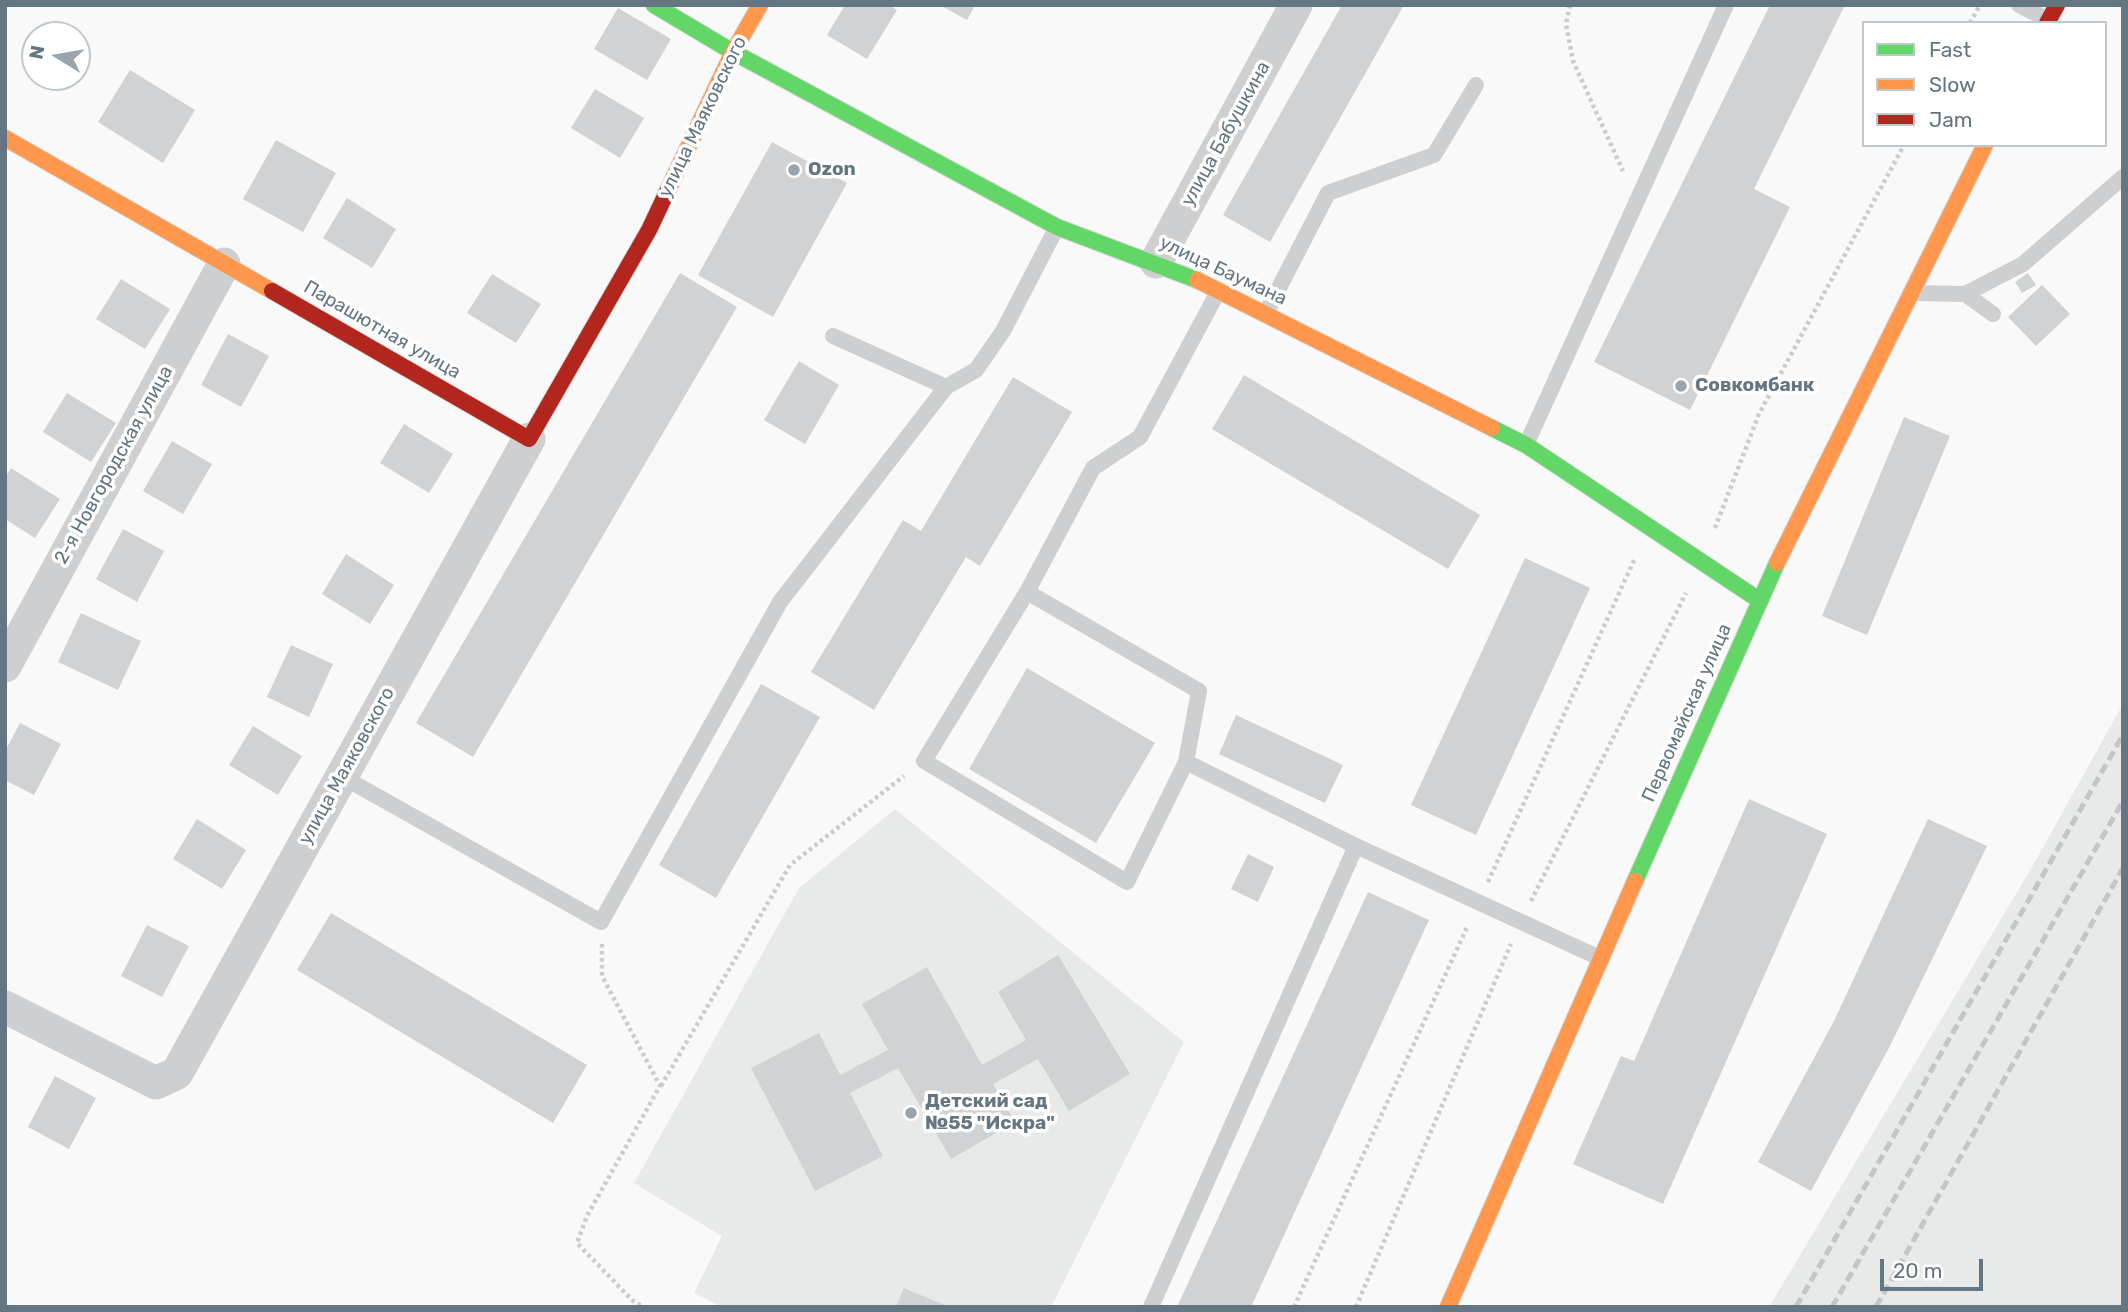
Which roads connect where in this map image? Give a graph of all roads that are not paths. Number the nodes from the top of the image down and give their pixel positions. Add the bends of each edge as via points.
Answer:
1 (654, 5) edge
2 (760, 5) edge
3 (1296, 5) edge
4 (1726, 5) edge
5 (2019, 5) edge
6 (2057, 5) edge
7 (2045, 21) edge
8 (2048, 21) edge
9 (733, 52) junction
10 (1476, 85) dead end
11 (5, 138) edge
12 (1984, 147) edge
13 (2123, 177) edge
14 (1057, 227) junction
15 (1156, 262) junction
16 (224, 264) junction
17 (1219, 290) junction
18 (1911, 293) junction
19 (1965, 294) junction
20 (1266, 313) junction
21 (1993, 314) dead end
22 (833, 335) dead end
23 (946, 387) junction
24 (529, 439) junction
25 (1526, 445) junction
26 (1027, 592) junction
27 (1759, 600) junction
28 (5, 666) edge
29 (1186, 762) junction
30 (341, 776) junction
31 (1356, 846) junction
32 (1602, 959) junction
33 (5, 1007) edge
34 (1151, 1307) edge
35 (1448, 1307) edge

1 - 9 street, улица Баумана
2 - 9 street, улица Маяковского
3 - 15 street, улица Бабушкина
4 - 25 lane
5 - 7 lane
6 - 8 street
9 - 14 street, улица Баумана
9 - 24 street, улица Маяковского via 649,230
10 - 20 lane via 1434,155 1328,193
11 - 16 street, Парашютная улица
12 - 18 street, Первомайская улица
13 - 19 lane via 2023,264
14 - 15 street, улица Баумана
14 - 23 lane via 1003,331 976,370
15 - 17 street, улица Баумана
16 - 24 street, Парашютная улица
16 - 28 street, 2-я Новгородская улица
17 - 20 street, улица Баумана
17 - 26 lane via 1140,437 1093,468
18 - 19 lane
18 - 27 street, Первомайская улица
19 - 21 lane
20 - 25 street, улица Баумана
22 - 23 lane
23 - 30 lane via 780,602 601,922
24 - 30 street, улица Маяковского
25 - 27 street, улица Баумана
26 - 29 lane via 1199,691
26 - 29 lane via 924,761 1127,882
27 - 32 street, Первомайская улица
29 - 31 lane
30 - 33 street, улица Маяковского via 177,1073 156,1083
31 - 32 lane
31 - 34 lane
32 - 35 street, Первомайская улица

